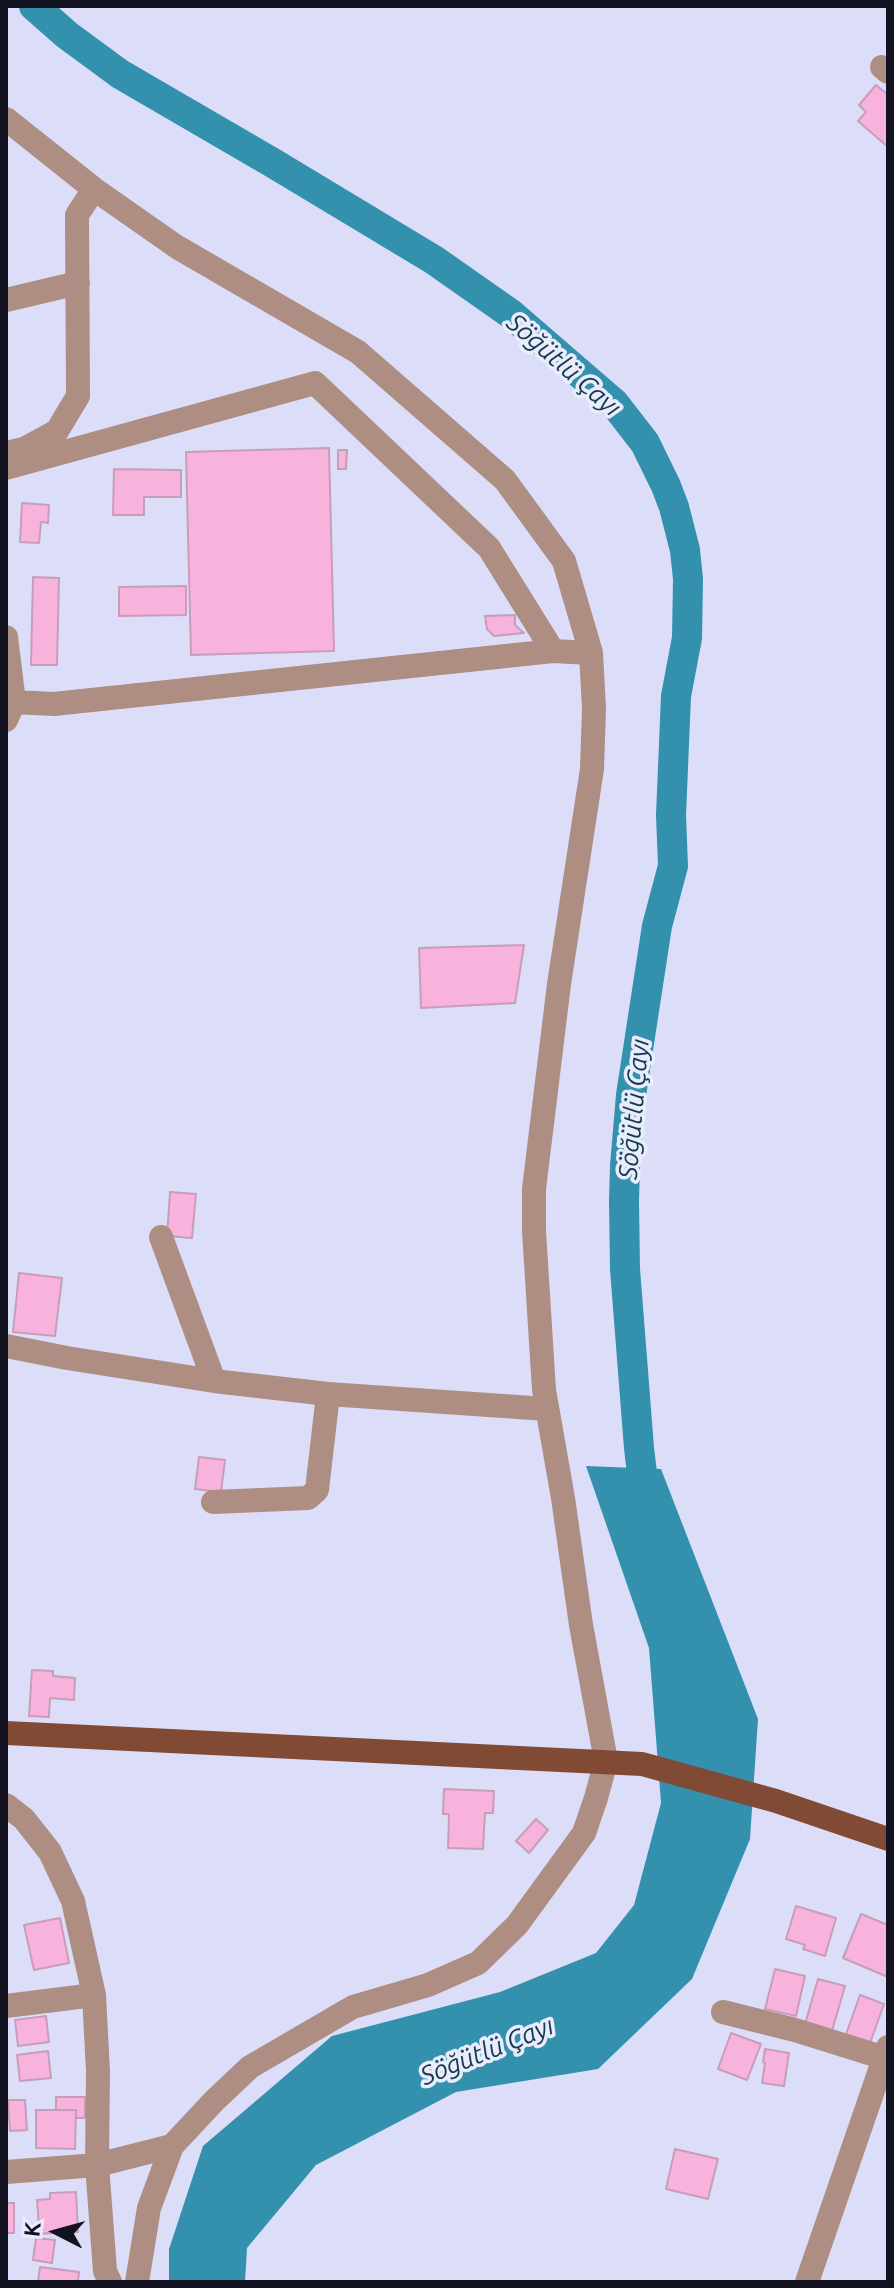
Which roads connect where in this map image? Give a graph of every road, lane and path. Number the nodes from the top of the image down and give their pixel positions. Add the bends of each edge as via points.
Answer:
1 (6, 119) edge
2 (94, 189) junction
3 (78, 283) junction
4 (6, 300) edge
5 (6, 453) edge
6 (6, 468) edge
7 (6, 637) edge
8 (553, 651) junction
9 (591, 653) junction
10 (10, 711) edge
11 (161, 1237) dead end
12 (6, 1346) edge
13 (214, 1381) junction
14 (328, 1394) junction
15 (547, 1409) junction
16 (213, 1502) dead end
17 (6, 1733) edge
18 (606, 1761) junction
19 (6, 1805) edge
20 (888, 1839) edge
21 (94, 1995) junction
22 (6, 2006) edge
23 (723, 2012) dead end
24 (887, 2054) edge
25 (172, 2146) junction
26 (97, 2165) junction
27 (6, 2172) edge
28 (806, 2281) edge
29 (110, 2282) edge
30 (137, 2282) edge

1 - 2 street
2 - 3 street via 77,215
2 - 9 street via 177,247 358,352 505,480 564,561
3 - 4 street
3 - 5 street via 78,396 57,431
6 - 8 street via 315,383 489,548
7 - 10 street
8 - 9 street
8 - 10 street
9 - 15 street via 592,769 534,1189
11 - 13 street
12 - 13 street
13 - 14 street
14 - 15 street
14 - 16 street via 317,1490 308,1498
15 - 18 street
17 - 18 main road
18 - 20 main road via 642,1764 776,1801
18 - 25 street via 584,1833 517,1925 478,1963 428,1985 353,2007 250,2067
19 - 21 street via 50,1852 73,1901
21 - 22 street
21 - 26 street
23 - 24 street
24 - 28 street
25 - 26 street
25 - 30 street via 149,2208
26 - 27 street
26 - 29 street

